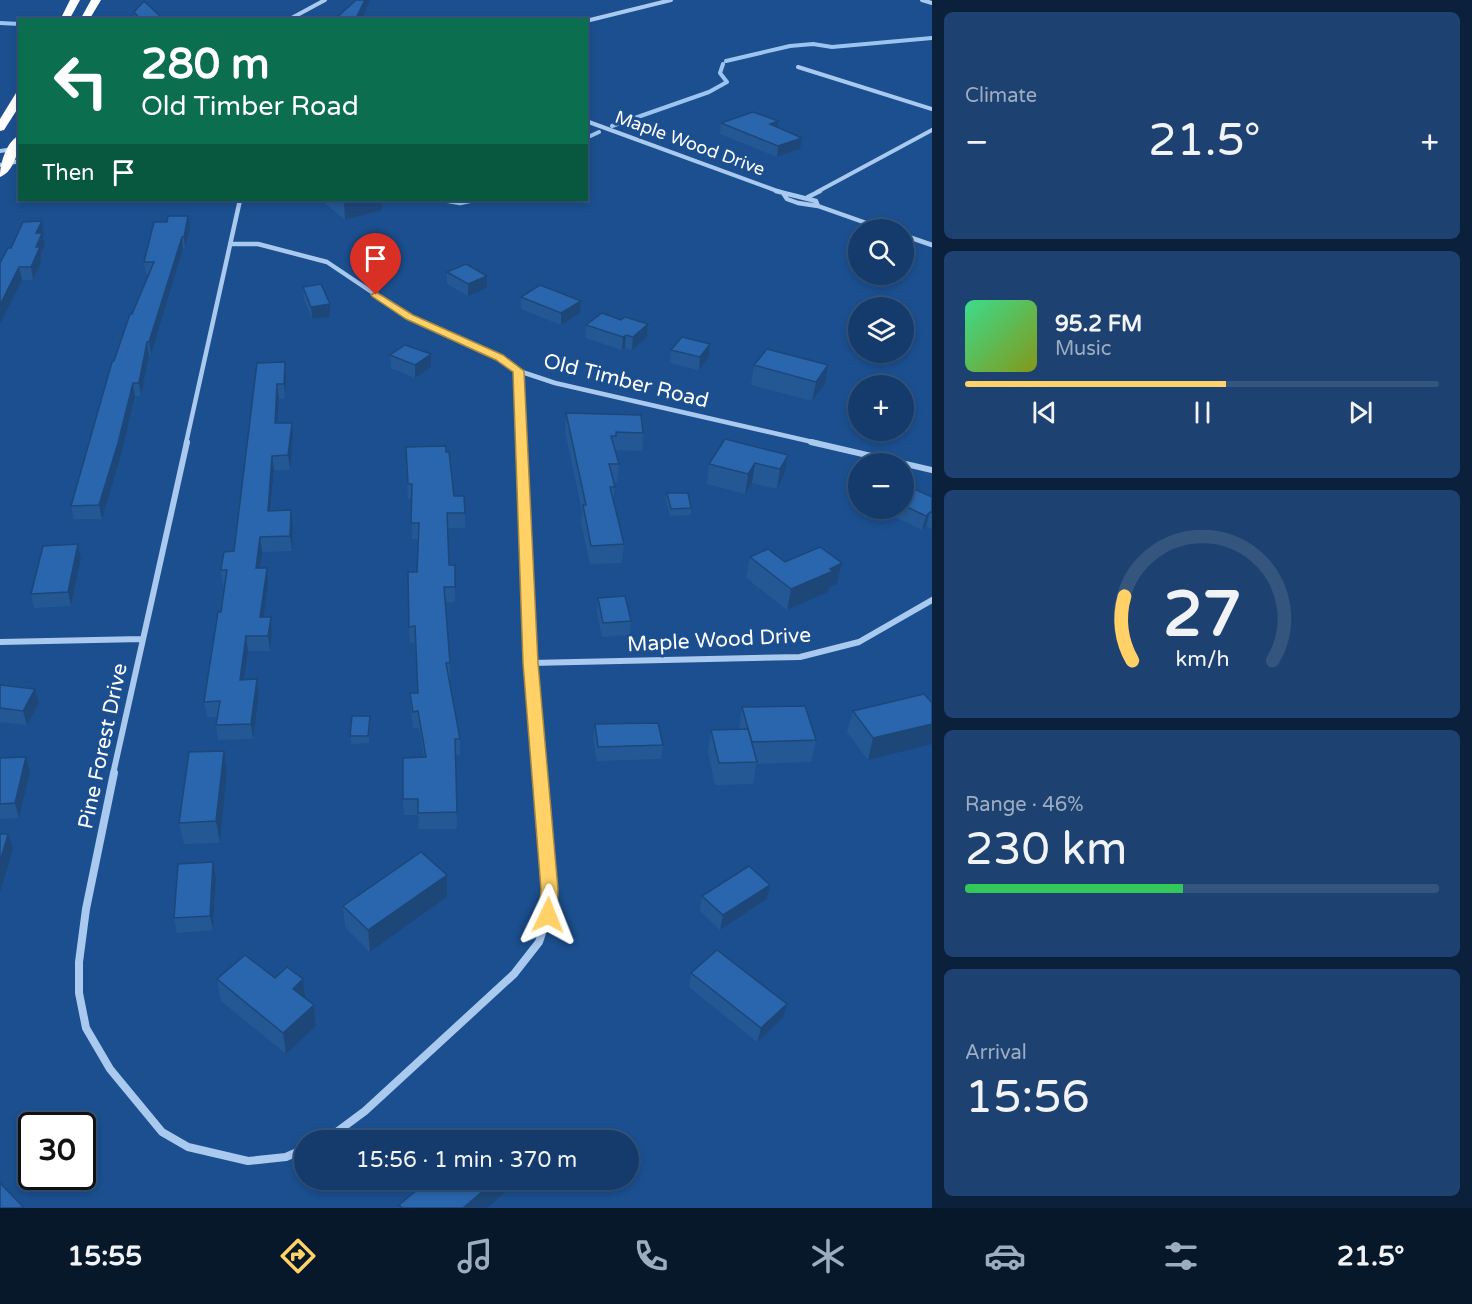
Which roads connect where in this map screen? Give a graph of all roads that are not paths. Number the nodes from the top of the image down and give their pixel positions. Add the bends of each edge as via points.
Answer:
1 (75, 0) edge
2 (96, 0) edge
3 (325, 0) edge
4 (671, 0) edge
5 (922, 0) edge
6 (932, 3) edge
7 (65, 18) edge
8 (85, 18) edge
9 (292, 18) edge
10 (588, 21) edge
11 (798, 67) dead end
12 (18, 97) edge
13 (932, 109) edge
14 (588, 122) edge
15 (0, 128) edge
16 (932, 130) edge
17 (16, 149) edge
18 (0, 151) edge
19 (18, 162) edge
20 (2, 168) edge
21 (783, 193) junction
22 (808, 197) junction
23 (240, 201) edge
24 (818, 206) junction
25 (855, 219) edge
26 (914, 239) edge
27 (230, 244) junction
28 (932, 245) edge
29 (519, 371) junction
30 (932, 470) edge
31 (932, 600) edge
32 (142, 639) junction
33 (0, 642) edge
34 (531, 663) junction
35 (339, 1130) edge
36 (294, 1153) edge

1 - 7 highway
2 - 8 highway
3 - 9 street
4 - 10 street
5 - 6 street
11 - 13 street
12 - 15 highway
14 - 21 street, Maple Wood Drive
16 - 22 street
17 - 18 street
17 - 20 highway
19 - 20 street
21 - 22 street, Maple Wood Drive
21 - 24 street, Maple Wood Drive via 787,199
22 - 24 street, Maple Wood Drive
23 - 27 street, Pine Forest Drive
24 - 25 street, Maple Wood Drive
26 - 28 street
27 - 29 street, Old Timber Road via 258,244 327,262 409,317
27 - 32 street, Pine Forest Drive
29 - 30 street, Old Timber Road via 555,383
29 - 34 street
31 - 34 street, Maple Wood Drive via 859,642 800,657
32 - 33 street
32 - 36 street, Pine Forest Drive via 78,962 86,1028 110,1069 162,1132 188,1147 248,1161
34 - 35 street via 549,889 548,915 539,942 514,974

